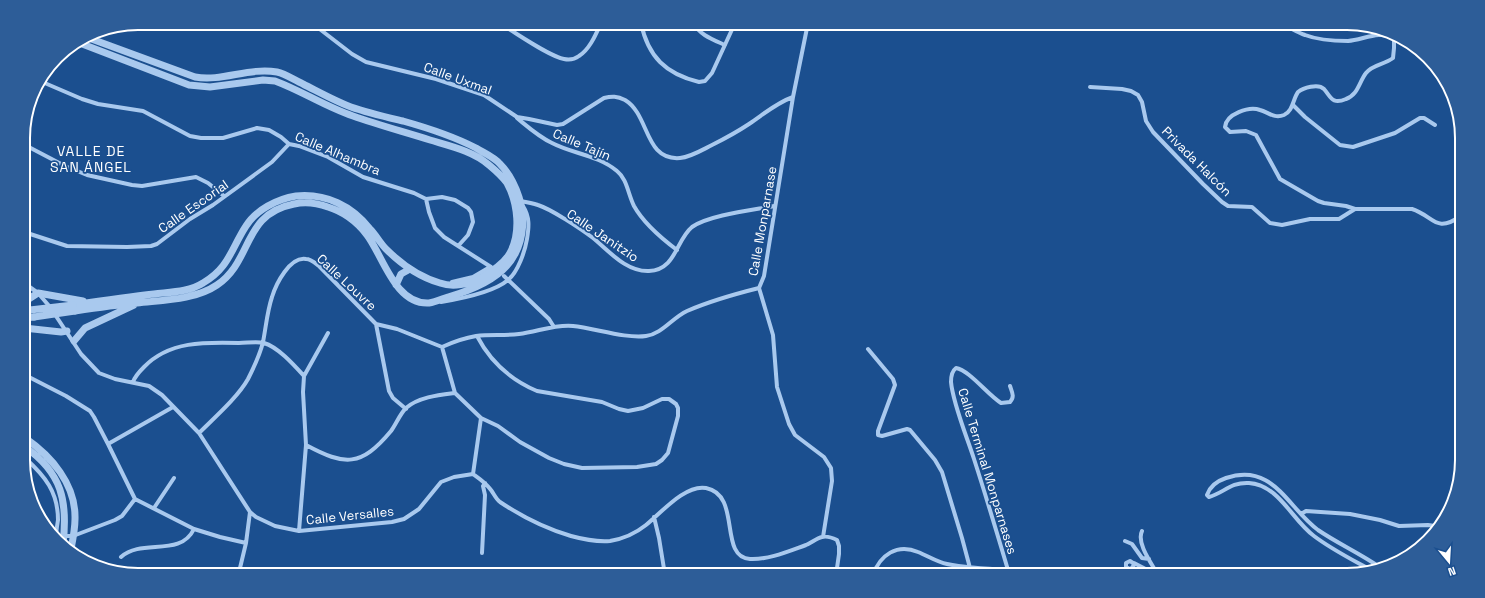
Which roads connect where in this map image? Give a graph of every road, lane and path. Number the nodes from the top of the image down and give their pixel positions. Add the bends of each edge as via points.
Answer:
1 (321, 30) edge
2 (511, 30) edge
3 (598, 30) edge
4 (644, 30) edge
5 (699, 30) edge
6 (732, 30) edge
7 (807, 30) edge
8 (1294, 30) edge
9 (1378, 35) edge
10 (93, 40) edge
11 (1395, 41) edge
12 (84, 45) edge
13 (725, 45) junction
14 (45, 83) edge
15 (1090, 87) dead end
16 (793, 96) junction
17 (1293, 105) junction
18 (517, 118) junction
19 (1435, 124) dead end
20 (418, 126) junction
21 (427, 129) junction
22 (414, 134) junction
23 (423, 138) junction
24 (289, 144) junction
25 (30, 148) edge
26 (224, 196) junction
27 (426, 199) junction
28 (521, 202) junction
29 (774, 206) junction
30 (1355, 209) junction
31 (1455, 219) edge
32 (30, 234) edge
33 (459, 245) junction
34 (677, 250) junction
35 (410, 269) junction
36 (504, 276) dead end
37 (509, 280) junction
38 (434, 281) junction
39 (396, 285) junction
40 (30, 287) edge
41 (759, 288) junction
42 (38, 293) junction
43 (30, 298) edge
44 (89, 302) junction
45 (138, 303) junction
46 (431, 303) junction
47 (74, 308) junction
48 (30, 312) edge
49 (376, 324) junction
50 (554, 327) junction
51 (30, 329) edge
52 (66, 331) junction
53 (328, 333) dead end
54 (477, 336) junction
55 (74, 341) junction
56 (263, 342) junction
57 (442, 347) junction
58 (868, 348) dead end
59 (304, 376) junction
60 (30, 378) edge
61 (133, 382) junction
62 (1010, 386) dead end
63 (455, 393) junction
64 (173, 407) junction
65 (406, 409) junction
66 (481, 418) junction
67 (199, 433) junction
68 (30, 442) edge
69 (108, 444) junction
70 (306, 445) junction
71 (30, 452) edge
72 (30, 463) edge
73 (473, 474) junction
74 (174, 478) dead end
75 (485, 483) junction
76 (135, 499) junction
77 (154, 508) junction
78 (250, 512) junction
79 (1301, 514) junction
80 (654, 517) junction
81 (1433, 526) edge
82 (64, 527) junction
83 (194, 529) junction
84 (57, 531) edge
85 (299, 531) junction
86 (1142, 531) dead end
87 (74, 533) junction
88 (64, 536) joint
89 (823, 537) junction
90 (1125, 541) dead end
91 (246, 543) junction
92 (72, 545) edge
93 (482, 553) dead end
94 (121, 557) dead end
95 (1149, 559) junction
96 (1133, 563) junction
97 (1375, 564) edge
98 (1365, 566) edge
99 (240, 568) dead end
100 (664, 568) edge
101 (837, 568) edge
102 (876, 568) edge
103 (970, 568) joint
104 (1007, 568) edge
105 (1128, 568) edge
106 (1133, 568) edge
107 (1143, 568) edge
108 (1154, 568) edge

1 - 18 street, Calle Uxmal via 360,60 436,79 484,95
2 - 3 street via 546,51 572,60 587,48
4 - 13 street via 658,61 666,68 699,82 705,81 712,73
5 - 13 street
6 - 13 street
7 - 16 street, Calle Monparnase
8 - 9 street via 1332,41 1358,40
10 - 20 street via 195,77 215,78 265,71 284,74 351,107
11 - 17 street via 1392,58 1370,68 1352,97 1335,100 1329,97 1323,88 1315,86 1300,90
12 - 22 street via 190,85 210,87 263,80 275,81 352,116
14 - 24 street, Calle Alhambra via 98,104 143,111 190,136 222,138 257,128 275,133
15 - 30 street, Privada Halcón via 1122,89 1138,95 1146,121 1153,132 1228,206 1252,207 1270,222 1282,225 1310,219 1339,219
16 - 18 street, Calle Uxmal via 781,101 728,137 681,158 672,158 657,151 637,111 618,97 604,98 563,124
16 - 29 street, Calle Monparnase
17 - 19 street via 1340,145 1346,147 1395,133 1420,118
17 - 30 street via 1288,113 1282,116 1272,116 1260,109 1242,111 1227,119 1225,127 1230,132 1246,131 1256,135 1280,179 1286,183 1318,201
18 - 34 street, Calle Tajín via 553,144 590,156 618,171 643,219
20 - 21 street
20 - 22 street
21 - 23 street
21 - 28 street via 463,142 499,162 512,180
22 - 23 street
23 - 38 street via 472,154 493,168 508,185 516,217 516,233 510,253 496,268 477,280 459,285 452,286
24 - 26 street, Calle Escorial via 272,162
24 - 27 street, Calle Alhambra via 328,158 363,177
25 - 26 street via 88,175 142,186 196,177
26 - 32 street, Calle Escorial via 162,241 151,246 67,246
27 - 33 street via 435,228 444,237
27 - 33 street, Calle Alhambra via 447,198 468,208 472,216 472,228
28 - 34 street, Calle Janitzio via 539,205 558,216 592,237 634,269 650,271 659,268 673,257
28 - 37 street via 528,219 528,237 522,258
28 - 46 street via 523,224 520,245 512,261 490,280
29 - 34 street, Calle Janitzio via 732,213 696,225 691,228
29 - 41 street, Calle Monparnase via 764,276
30 - 31 street via 1412,209 1438,224 1446,224
33 - 38 street via 490,267 463,280
35 - 38 street
35 - 39 street via 401,274
35 - 44 street via 386,249 353,211 323,197 303,196 276,202 252,218 221,270 202,284 173,292
36 - 37 street
37 - 46 street via 476,295
37 - 50 street
39 - 45 street via 367,236 353,220 332,208 315,203 300,203 280,208 264,218 251,235 234,268 219,284 192,295
39 - 46 street via 409,297
40 - 42 street, Calle Versalles
41 - 50 street via 686,311 653,334 645,336 572,326
41 - 89 street, Calle Monparnase via 773,336 777,387 789,424 795,435 824,457 831,468 832,481
42 - 43 street
42 - 44 street
42 - 52 street, Calle Versalles
44 - 47 street
45 - 47 street
45 - 55 street via 85,328
47 - 48 street, bridge
49 - 56 street, Calle Louvre via 319,266 306,258 298,260 284,272 272,296
49 - 57 street, Calle Louvre
49 - 65 street via 389,391
50 - 54 street via 517,334
51 - 52 street
52 - 55 street, Calle Versalles
53 - 59 street
54 - 57 street
54 - 66 street via 488,354 504,371 536,391 602,402 628,411 669,399 678,408 677,426 668,453 662,460 656,464 637,467 604,469 582,468 554,460
55 - 61 street, Calle Versalles via 84,358 99,372 115,379
56 - 59 street via 290,361
56 - 61 street via 176,347 153,358 135,376
56 - 67 street, Calle Louvre via 247,381
57 - 63 street
58 - 103 street via 895,385 878,435 910,430 935,460 942,472
59 - 70 street
60 - 69 street via 90,411
61 - 64 street, Calle Versalles via 149,386
62 - 104 street, Calle Terminal Monparnases via 1013,399 1001,403 963,370 956,368 952,374 952,389
63 - 65 street via 425,398
63 - 66 street
64 - 67 street, Calle Versalles
64 - 69 street
65 - 70 street via 381,442 358,459 336,459
66 - 73 street
67 - 78 street, Calle Versalles
68 - 87 street via 56,466 65,480 72,497
69 - 76 street
70 - 85 street
71 - 82 street via 59,485 64,508
72 - 84 street via 47,481 54,493
73 - 75 street
73 - 85 street, Calle Versalles via 441,482 419,509 404,519 374,525
74 - 77 street
75 - 80 street via 499,501 529,518 570,536 588,540 620,538 641,528
75 - 93 street
76 - 77 street
76 - 87 street via 122,516 81,534
77 - 83 street
78 - 85 street, Calle Versalles via 275,526
78 - 91 street
79 - 81 street via 1306,511 1350,514 1399,526
79 - 97 street via 1321,532
79 - 98 street via 1277,488 1256,476 1239,475 1222,479 1213,485 1207,495 1211,497 1225,488 1238,484 1251,483 1263,487 1273,494 1309,533
80 - 89 street via 684,494 702,488 714,491 724,502 733,543 745,558 755,559 779,554
80 - 100 street
82 - 87 street
82 - 88 street
83 - 91 street
83 - 94 street via 187,539 179,543 168,547 149,547 132,551
86 - 95 street via 1142,543
87 - 88 street
87 - 92 street
89 - 101 street via 837,540 839,543
90 - 95 street via 1132,544 1142,558
91 - 99 street
95 - 108 street
96 - 105 street via 1126,563
96 - 106 street
96 - 107 street
102 - 103 street via 891,552 907,549 940,562

